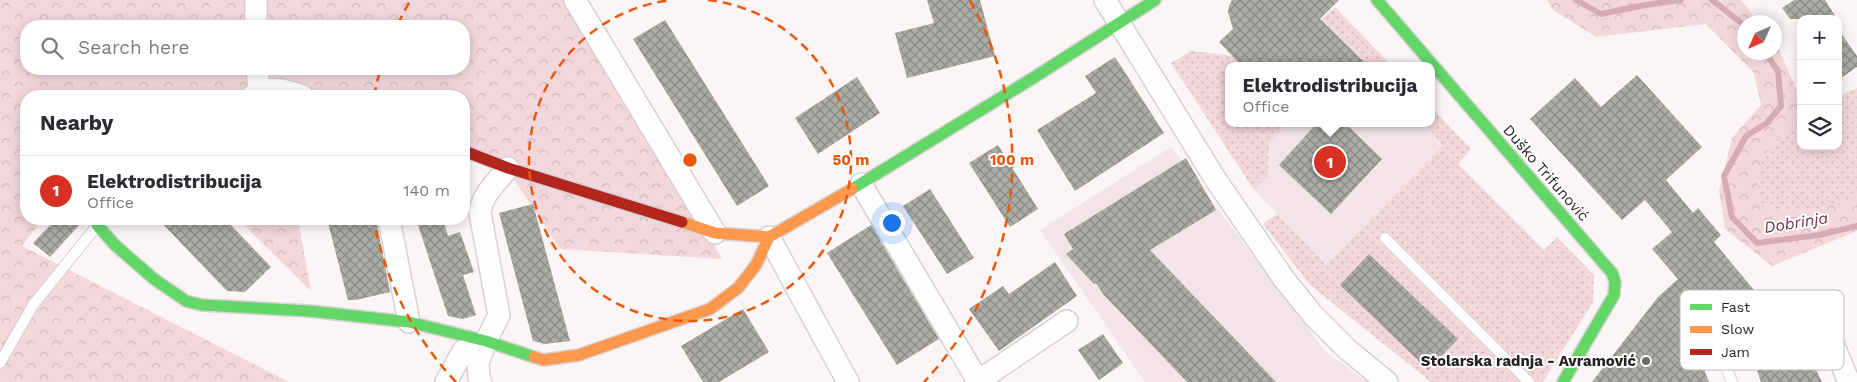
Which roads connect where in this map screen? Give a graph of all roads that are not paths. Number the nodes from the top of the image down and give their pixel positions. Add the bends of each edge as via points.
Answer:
1 (256, 0) edge
2 (575, 0) edge
3 (1105, 0) edge
4 (1156, 0) edge
5 (1377, 0) edge
6 (256, 20) edge
7 (1119, 22) junction
8 (1430, 62) edge
9 (1435, 67) edge
10 (257, 75) edge
11 (256, 90) edge
12 (470, 153) edge
13 (508, 168) junction
14 (861, 184) junction
15 (98, 225) edge
16 (102, 225) edge
17 (391, 225) edge
18 (715, 233) junction
19 (769, 237) junction
20 (1385, 238) dead end
21 (1067, 321) dead end
22 (409, 322) junction
23 (486, 341) junction
24 (0, 363) edge
25 (1728, 370) edge
26 (1844, 370) edge
27 (446, 382) edge
28 (481, 382) edge
29 (848, 382) edge
30 (977, 382) edge
31 (1387, 382) edge
32 (1529, 382) edge
33 (1563, 382) edge
34 (1732, 382) edge
35 (1849, 382) edge

1 - 6 street
2 - 18 street
3 - 7 street
4 - 7 street
5 - 8 street, Duško Trifunović
7 - 14 street
7 - 31 street via 1216,180 1284,279 1313,315 1348,350
9 - 33 street, Duško Trifunović via 1612,273 1614,294
10 - 11 street
12 - 13 street
13 - 18 street
13 - 23 street via 481,204 480,213 500,315
14 - 19 street
14 - 30 street
15 - 24 lane via 33,305
16 - 22 street via 115,245 154,279 186,301
17 - 22 street
18 - 19 street
19 - 23 street via 756,264 738,288 710,309 579,355 544,360
19 - 29 street
20 - 32 lane
21 - 30 street
22 - 23 street
23 - 27 street via 463,351
23 - 28 street via 478,363
25 - 34 lane
26 - 35 street

